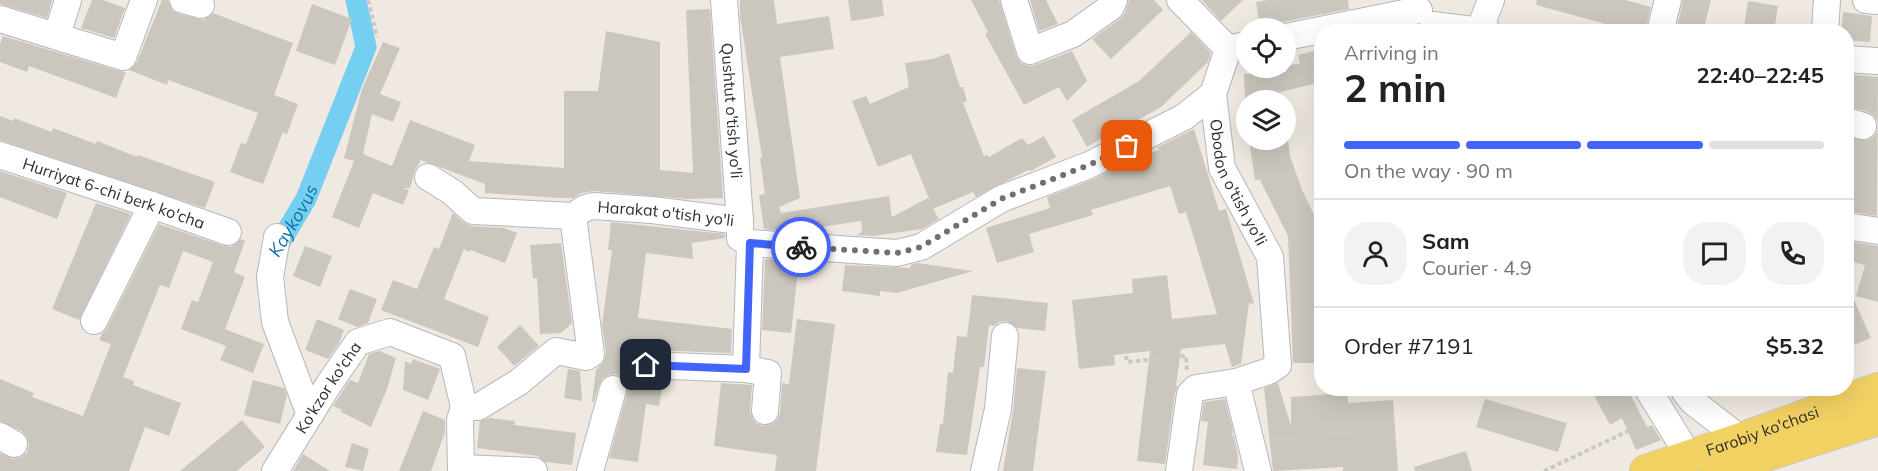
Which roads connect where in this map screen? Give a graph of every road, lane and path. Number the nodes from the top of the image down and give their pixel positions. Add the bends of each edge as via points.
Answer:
1 (68, 0) edge
2 (144, 0) edge
3 (368, 0) edge
4 (724, 0) edge
5 (1014, 0) edge
6 (1114, 0) edge
7 (1180, 0) edge
8 (1491, 0) edge
9 (1668, 0) edge
10 (1827, 0) edge
11 (1866, 0) edge
12 (1878, 1) edge
13 (1426, 17) edge
14 (0, 19) edge
15 (1377, 24) edge
16 (1452, 24) edge
17 (1482, 24) edge
18 (1662, 24) edge
19 (1826, 24) edge
20 (1314, 33) edge
21 (57, 35) junction
22 (1296, 36) edge
23 (377, 37) dead end
24 (1236, 46) edge
25 (1236, 49) edge
26 (1854, 60) edge
27 (1876, 61) dead end
28 (1213, 94) junction
29 (0, 155) edge
30 (428, 177) dead end
31 (152, 205) junction
32 (573, 216) junction
33 (1854, 227) edge
34 (1878, 231) edge
35 (228, 232) dead end
36 (745, 232) junction
37 (277, 237) dead end
38 (432, 285) dead end
39 (94, 321) dead end
40 (1005, 336) dead end
41 (408, 339) junction
42 (1124, 340) dead end
43 (646, 365) dead end
44 (746, 369) junction
45 (1236, 382) junction
46 (614, 389) dead end
47 (1878, 389) edge
48 (1190, 394) junction
49 (1652, 396) edge
50 (1689, 396) edge
51 (464, 407) junction
52 (765, 411) dead end
53 (1664, 414) junction
54 (310, 415) junction
55 (1878, 419) edge
56 (1357, 432) dead end
57 (1742, 439) junction
58 (1250, 441) junction
59 (1703, 464) edge
60 (461, 469) edge
61 (275, 471) edge
62 (534, 471) edge
63 (590, 471) edge
64 (984, 471) edge
65 (1179, 471) edge
66 (1258, 471) edge
67 (1544, 471) edge
68 (1646, 471) edge

1 - 21 street
2 - 21 street via 123,57
3 - 23 path
4 - 36 street, Qushtut o'tish yo'li
5 - 6 street via 1030,51 1073,34 1111,7
7 - 24 street
8 - 17 street
9 - 18 street
10 - 19 street
11 - 12 street
13 - 15 street
13 - 16 street
14 - 21 street
20 - 22 street
25 - 28 street
26 - 27 street
28 - 36 street, Harakat o'tish yo'li via 1184,117 1089,165 1001,199 921,247 897,253
28 - 45 street, Obodon o'tish yo'li via 1222,168 1270,257 1278,365
29 - 31 street, Hurriyat 6-chi berk ko'cha
30 - 32 street via 473,211
31 - 35 street, Hurriyat 6-chi berk ko'cha
31 - 39 street
32 - 36 street, Harakat o'tish yo'li via 593,206 652,210
32 - 51 street via 591,354 586,357 556,351 519,382 478,407
33 - 34 street
36 - 44 street, Qushtut o'tish yo'li
37 - 54 street via 270,277 275,322
38 - 41 path
40 - 64 street via 998,409
41 - 51 street, Ko'kzor ko'cha via 452,356
41 - 54 street, Ko'kzor ko'cha via 390,332 358,342
42 - 48 path via 1127,362 1186,356
43 - 44 street
44 - 52 street via 768,373
45 - 48 street, Obodon o'tish yo'li via 1196,388
45 - 58 street
46 - 63 street
47 - 57 main road, Farobiy ko'chasi
48 - 65 street
49 - 53 street
50 - 57 street
51 - 60 street via 460,420
53 - 59 street
53 - 67 path
54 - 61 street, Ko'kzor ko'cha
55 - 59 main road, Farobiy ko'chasi
56 - 58 path
57 - 59 main road, Farobiy ko'chasi
58 - 66 street
59 - 68 main road, Farobiy ko'chasi
60 - 62 street

